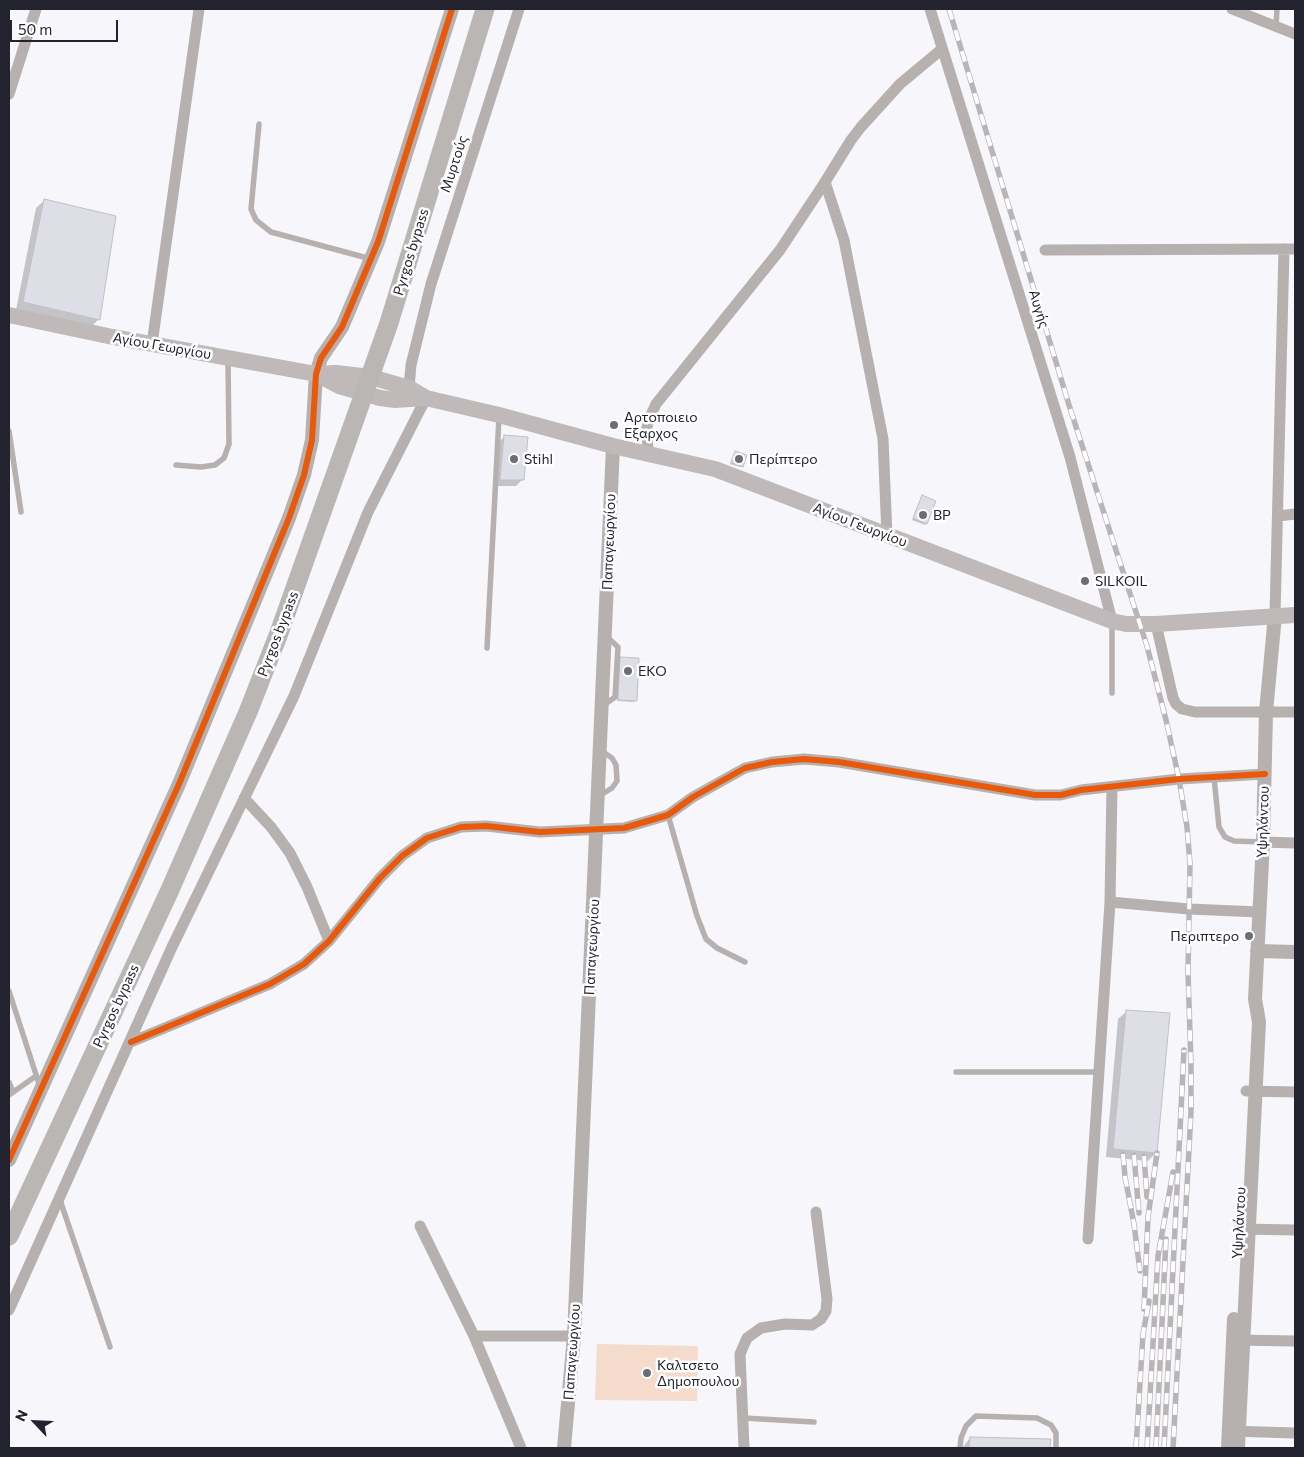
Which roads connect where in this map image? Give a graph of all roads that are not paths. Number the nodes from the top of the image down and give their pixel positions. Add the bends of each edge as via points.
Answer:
1 (36, 9) edge
2 (199, 9) edge
3 (452, 9) edge
4 (485, 9) edge
5 (519, 9) edge
6 (930, 9) edge
7 (1232, 9) edge
8 (1277, 9) edge
9 (1276, 26) junction
10 (1295, 34) edge
11 (942, 49) junction
12 (9, 94) edge
13 (259, 124) dead end
14 (825, 182) junction
15 (1290, 249) edge
16 (1046, 250) dead end
17 (371, 259) junction
18 (9, 315) edge
19 (152, 344) junction
20 (228, 358) junction
21 (316, 374) junction
22 (371, 377) junction
23 (409, 388) junction
24 (365, 395) junction
25 (426, 398) junction
26 (499, 415) junction
27 (9, 431) edge
28 (612, 446) junction
29 (648, 453) junction
30 (176, 465) dead end
31 (20, 512) dead end
32 (1295, 514) edge
33 (1278, 516) junction
34 (887, 536) junction
35 (1275, 615) junction
36 (1295, 615) edge
37 (1112, 621) junction
38 (1156, 624) junction
39 (487, 648) dead end
40 (1112, 693) dead end
41 (1266, 712) junction
42 (1295, 712) edge
43 (1265, 774) junction
44 (1214, 777) junction
45 (1112, 787) junction
46 (244, 798) junction
47 (668, 815) junction
48 (597, 830) junction
49 (1263, 842) junction
50 (1295, 843) edge
51 (1110, 902) junction
52 (1259, 912) junction
53 (329, 941) junction
54 (1257, 951) junction
55 (1295, 952) edge
56 (745, 962) dead end
57 (9, 991) edge
58 (131, 1042) junction
59 (956, 1072) dead end
60 (1099, 1072) junction
61 (9, 1082) edge
62 (38, 1083) junction
63 (1251, 1092) junction
64 (1295, 1092) edge
65 (11, 1094) edge
66 (9, 1160) edge
67 (60, 1198) junction
68 (816, 1212) dead end
69 (420, 1226) dead end
70 (1243, 1229) junction
71 (1295, 1230) edge
72 (9, 1236) edge
73 (1088, 1239) dead end
74 (9, 1310) edge
75 (474, 1336) junction
76 (574, 1336) junction
77 (1238, 1340) junction
78 (1295, 1341) edge
79 (110, 1346) dead end
80 (742, 1418) junction
81 (814, 1422) dead end
82 (1234, 1431) junction
83 (1295, 1433) edge
84 (521, 1448) edge
85 (564, 1448) edge
86 (744, 1448) edge
87 (960, 1448) edge
88 (1056, 1448) edge
89 (1228, 1448) edge
90 (1238, 1448) edge

1 - 12 street
2 - 19 street
3 - 17 street
4 - 22 highway, Pyrgos bypass
5 - 23 street, Μυρτούς via 431,284 411,365
6 - 11 street, Αυγής
7 - 9 street
8 - 9 lane
9 - 10 street
11 - 14 street via 900,84 861,127
11 - 37 street, Αυγής via 1070,457
13 - 17 lane via 251,210 256,220 271,232
14 - 29 street via 780,250 656,404 647,427
14 - 34 street via 844,240 883,439
15 - 16 street
15 - 33 street
17 - 21 street via 342,327
18 - 19 main road, Αγίου Γεωργίου
19 - 20 main road, Αγίου Γεωργίου
20 - 21 main road, Αγίου Γεωργίου
20 - 30 lane via 230,444 224,458 208,466
21 - 22 main road, Αγίου Γεωργίου via 351,373
21 - 24 main road, Αγίου Γεωργίου
21 - 62 street via 312,440 304,475 288,518 179,784 89,985
22 - 23 main road, Αγίου Γεωργίου
22 - 24 highway, Pyrgos bypass
23 - 25 main road, Αγίου Γεωργίου
24 - 25 main road, Αγίου Γεωργίου via 395,400
24 - 72 highway, Pyrgos bypass via 248,712 169,892
25 - 26 main road, Αγίου Γεωργίου
25 - 46 street via 368,512 294,696
26 - 28 main road, Αγίου Γεωργίου
26 - 39 lane
27 - 31 lane
28 - 29 main road, Αγίου Γεωργίου
28 - 48 street, Παπαγεωργίου
29 - 34 main road, Αγίου Γεωργίου via 715,469
32 - 33 street
33 - 35 street
34 - 37 main road, Αγίου Γεωργίου
35 - 36 main road, Αγίου Γεωργίου
35 - 38 main road, Αγίου Γεωργίου
35 - 41 street, Υψηλάντου
37 - 38 main road, Αγίου Γεωργίου
37 - 40 lane
38 - 41 street via 1173,698 1182,709 1195,712
41 - 42 street
41 - 43 street, Υψηλάντου
43 - 44 street
43 - 49 street, Υψηλάντου
44 - 45 street
44 - 49 lane via 1219,827 1225,837 1234,842
45 - 47 street via 1061,795 1035,795 840,762 804,759 745,768
45 - 51 street
46 - 53 street via 290,854
46 - 58 street via 172,947
47 - 48 street via 624,828
47 - 56 lane via 706,939
48 - 53 street via 540,832 486,826 461,827 427,838 380,878
48 - 76 street, Παπαγεωργίου
49 - 50 street
49 - 52 street, Υψηλάντου
51 - 52 street
51 - 60 street
52 - 54 street, Υψηλάντου
53 - 58 street via 304,964 270,984
54 - 55 street
54 - 63 street, Υψηλάντου via 1255,999 1250,1020
57 - 62 lane
58 - 67 street
59 - 60 lane
60 - 73 street
61 - 65 lane
62 - 65 lane
62 - 66 street
63 - 64 street
63 - 70 street, Υψηλάντου
67 - 74 street
67 - 79 lane
68 - 80 street via 826,1311 812,1325 785,1324 761,1328 747,1338 740,1354
69 - 75 street
70 - 71 street
70 - 77 street, Υψηλάντου
75 - 76 street
75 - 84 street
76 - 85 street, Παπαγεωργίου
77 - 78 street
77 - 82 street, Υψηλάντου
80 - 81 lane
80 - 86 street
82 - 83 street
82 - 89 street, Υψηλάντου
82 - 90 street, Υψηλάντου
87 - 88 lane via 966,1426 976,1416 1037,1418 1051,1425 1056,1433

